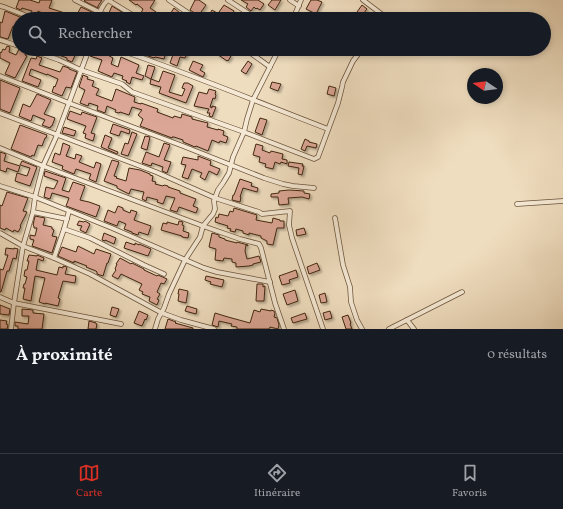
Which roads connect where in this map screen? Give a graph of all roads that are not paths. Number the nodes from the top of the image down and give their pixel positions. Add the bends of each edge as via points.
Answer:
1 (75, 0) edge
2 (108, 0) edge
3 (169, 0) edge
4 (179, 0) edge
5 (228, 0) edge
6 (290, 0) edge
7 (301, 0) edge
8 (363, 0) edge
9 (176, 5) junction
10 (0, 6) edge
11 (299, 6) junction
12 (17, 12) edge
13 (99, 12) joint
14 (128, 12) edge
15 (186, 12) edge
16 (246, 12) edge
17 (296, 12) edge
18 (378, 12) edge
19 (0, 40) edge
20 (12, 44) edge
21 (48, 56) edge
22 (87, 56) edge
23 (137, 56) edge
24 (255, 56) edge
25 (276, 56) edge
26 (357, 56) edge
27 (270, 67) junction
28 (82, 70) junction
29 (0, 76) edge
30 (253, 100) junction
31 (69, 103) junction
32 (0, 113) edge
33 (328, 130) junction
34 (244, 132) junction
35 (57, 135) junction
36 (0, 148) edge
37 (231, 164) junction
38 (44, 166) junction
39 (0, 186) edge
40 (314, 188) dead end
41 (35, 198) junction
42 (215, 198) junction
43 (563, 201) edge
44 (517, 204) dead end
45 (68, 211) junction
46 (33, 212) junction
47 (334, 218) dead end
48 (67, 219) junction
49 (203, 226) junction
50 (64, 229) junction
51 (0, 233) edge
52 (23, 246) junction
53 (54, 258) junction
54 (185, 260) junction
55 (164, 274) dead end
56 (270, 282) junction
57 (462, 292) dead end
58 (0, 297) edge
59 (14, 303) junction
60 (162, 313) junction
61 (407, 320) junction
62 (121, 324) dead end
63 (11, 329) edge
64 (155, 329) edge
65 (214, 329) edge
66 (284, 329) edge
67 (322, 329) edge
68 (362, 329) edge
69 (389, 329) edge
70 (414, 329) edge

1 - 13 street
2 - 13 street
2 - 14 street
3 - 9 street
4 - 9 street
5 - 16 street
6 - 11 street
7 - 11 street
8 - 18 street
9 - 15 street
10 - 12 street
11 - 17 street
19 - 20 street
21 - 28 street
22 - 28 street
23 - 30 street
24 - 27 street
25 - 27 street
26 - 33 street via 343,82
27 - 30 street
28 - 31 street
28 - 34 street via 122,84 132,92
29 - 31 street
30 - 33 street
30 - 34 street
31 - 35 street
31 - 37 street
32 - 35 street
33 - 34 street via 318,157 314,159
34 - 37 street
35 - 38 street
35 - 42 street via 156,172
36 - 38 street
37 - 40 street via 283,184
37 - 42 street via 229,173
38 - 41 street
38 - 49 street
39 - 41 street
41 - 45 street
41 - 46 street
42 - 49 street via 215,210
42 - 67 street via 262,214 290,211 289,225 292,238
43 - 44 street
45 - 48 street
45 - 54 street
46 - 48 street
46 - 52 street
47 - 68 street via 351,302
48 - 50 street
49 - 54 street via 200,237
49 - 56 street via 259,244
50 - 53 street
50 - 55 street via 90,238
51 - 52 street
52 - 53 street
52 - 59 street
53 - 60 street via 90,274
54 - 56 street via 218,272
54 - 60 street
56 - 66 street via 274,303
57 - 61 street
58 - 59 street
59 - 62 street
59 - 63 street
60 - 64 street
60 - 65 street
61 - 69 street
61 - 70 street

